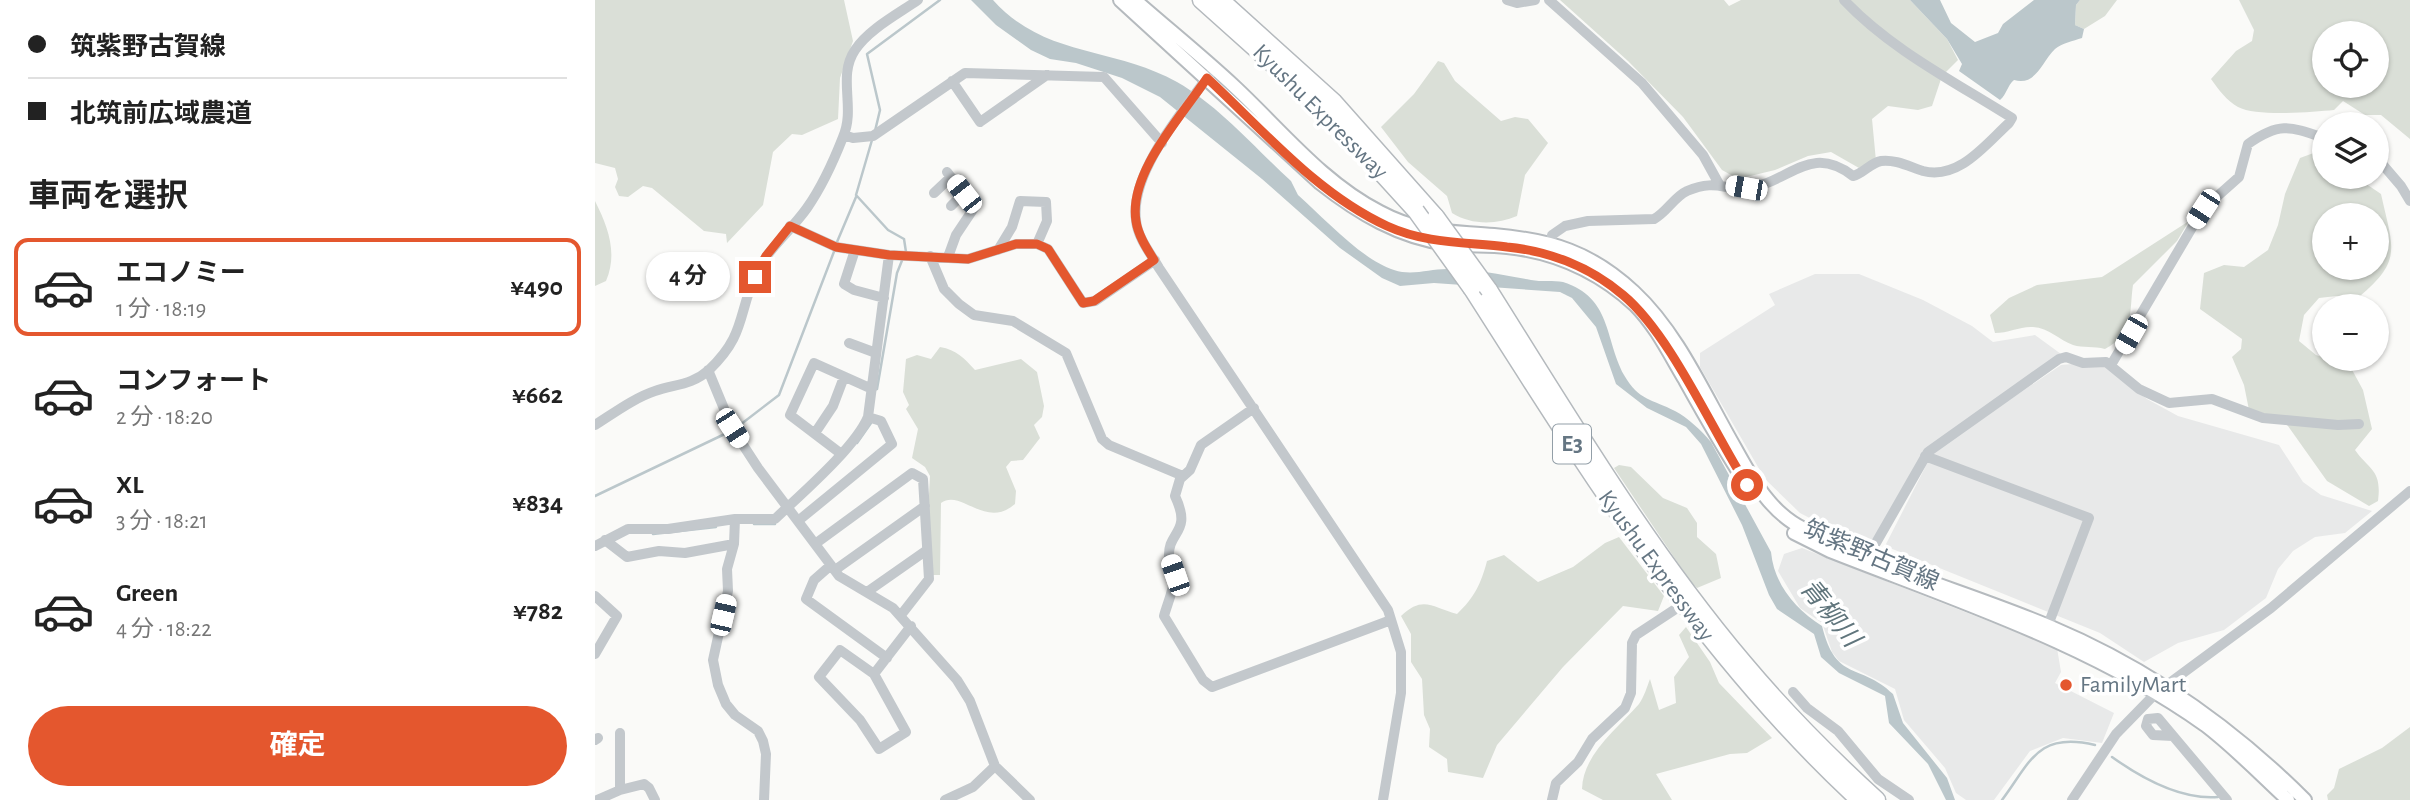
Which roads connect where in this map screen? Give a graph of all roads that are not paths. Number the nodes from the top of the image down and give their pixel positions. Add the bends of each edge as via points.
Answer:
1 (918, 0) edge
2 (1120, 0) edge
3 (1135, 0) edge
4 (1201, 0) edge
5 (1220, 0) edge
6 (1507, 0) edge
7 (1535, 0) edge
8 (1549, 0) edge
9 (1844, 0) edge
10 (1211, 73) junction
11 (1047, 75) junction
12 (952, 81) junction
13 (2312, 134) edge
14 (844, 135) junction
15 (1162, 143) junction
16 (2389, 172) edge
17 (1719, 184) junction
18 (934, 193) dead end
19 (964, 194) junction
20 (2410, 201) edge
21 (951, 206) dead end
22 (790, 226) junction
23 (1551, 243) junction
24 (1037, 244) junction
25 (855, 250) junction
26 (998, 250) junction
27 (889, 255) junction
28 (930, 256) junction
29 (948, 257) junction
30 (1154, 260) junction
31 (1481, 289) junction
32 (884, 298) junction
33 (849, 343) dead end
34 (877, 354) junction
35 (2111, 365) junction
36 (708, 370) junction
37 (844, 377) junction
38 (872, 389) junction
39 (1254, 408) junction
40 (868, 417) junction
41 (2359, 424) dead end
42 (595, 425) edge
43 (815, 433) junction
44 (840, 453) junction
45 (1925, 456) junction
46 (1183, 476) junction
47 (2410, 491) edge
48 (925, 506) junction
49 (787, 507) junction
50 (735, 519) junction
51 (798, 521) junction
52 (599, 541) edge
53 (734, 544) junction
54 (814, 544) junction
55 (927, 550) junction
56 (1866, 561) junction
57 (833, 567) junction
58 (867, 592) junction
59 (595, 596) edge
60 (1678, 599) junction
61 (901, 615) junction
62 (1698, 616) junction
63 (1391, 620) junction
64 (911, 626) junction
65 (2046, 631) junction
66 (595, 654) edge
67 (887, 658) junction
68 (874, 674) junction
69 (2160, 689) junction
70 (1793, 692) dead end
71 (621, 733) dead end
72 (2173, 736) dead end
73 (995, 766) junction
74 (620, 790) junction
75 (606, 798) edge
76 (655, 800) edge
77 (764, 800) edge
78 (945, 800) edge
79 (1030, 800) edge
80 (1384, 800) edge
81 (1552, 800) edge
82 (1859, 800) edge
83 (1877, 800) edge
84 (1909, 800) edge
85 (2072, 800) edge
86 (2227, 800) edge
87 (2288, 800) edge
88 (2305, 800) edge

1 - 14 street via 857,46 848,62 849,111
2 - 10 main road, 筑紫野古賀線
3 - 10 main road, 筑紫野古賀線
4 - 31 highway, Kyushu Expressway / E3, bridge via 1325,111
5 - 31 highway, Kyushu Expressway / E3, bridge via 1334,102 1436,217
6 - 7 street
8 - 17 street via 1642,83 1703,155
9 - 17 street via 1900,47 2012,118 2009,123 1952,171 1935,174 1880,161 1853,176 1835,164 1819,162 1746,188
10 - 15 street
10 - 23 main road, 筑紫野古賀線 via 1327,175 1381,213 1443,233 1492,234
10 - 56 main road, 筑紫野古賀線 via 1320,183 1387,226 1448,244 1551,255 1599,277 1621,293 1652,326 1768,512 1796,534
11 - 12 street via 965,73
11 - 12 street via 980,122
11 - 15 street via 1104,77
12 - 14 street via 873,136
13 - 35 street via 2277,127 2248,144 2238,177 2203,209
14 - 22 street via 807,209
15 - 30 street via 1135,198 1136,223
16 - 20 street
17 - 23 street via 1685,192 1654,219 1622,218 1565,226 1552,235
18 - 19 street via 949,175
19 - 21 street
19 - 29 street via 974,208
22 - 25 street via 836,247
22 - 36 street via 755,277 742,326
23 - 56 main road, 筑紫野古賀線 via 1593,258 1653,310 1755,482 1777,510 1803,529
24 - 26 street
24 - 26 street via 1047,221 1047,202 1020,201
24 - 30 street via 1048,249 1083,303 1094,301
25 - 27 street
25 - 32 street via 844,284
26 - 29 street via 968,259
27 - 28 street
27 - 32 street
28 - 29 street
28 - 46 street via 944,289 974,315 1013,321 1066,353 1101,439
30 - 39 street
31 - 60 highway, Kyushu Expressway / E3 via 1606,497
32 - 34 street
33 - 34 street
34 - 38 street
35 - 41 street via 2139,390 2169,403 2211,399 2263,418
35 - 45 street via 2059,359
36 - 42 street via 683,386 655,391
36 - 49 street via 732,428
37 - 38 street
37 - 43 street via 833,406
37 - 43 street via 814,363 790,415
38 - 40 street
39 - 46 street via 1201,445
39 - 63 street via 1373,584
40 - 44 street
40 - 51 street via 881,421 892,444
43 - 44 street
44 - 49 street
45 - 56 street
45 - 65 street via 2088,518
46 - 63 street via 1175,496 1182,511 1182,528 1172,542 1169,558 1175,575 1164,616 1203,680 1212,687
47 - 69 street via 2271,608
48 - 54 street via 923,479 912,473
48 - 55 street
48 - 57 street
49 - 50 street via 775,519
49 - 51 street
50 - 52 street via 628,529
50 - 53 street
51 - 54 street
52 - 53 street via 627,557
53 - 77 street via 713,660 726,704 758,731 763,741
54 - 57 street
55 - 58 street
55 - 61 street via 929,579
56 - 65 main road, 筑紫野古賀線
57 - 58 street
57 - 67 street via 814,580 806,599
58 - 61 street
59 - 66 street via 617,616
60 - 62 highway, Kyushu Expressway / E3
60 - 81 street via 1636,635 1631,693 1625,708 1556,783
61 - 64 street
62 - 82 highway, Kyushu Expressway / E3 via 1774,715
62 - 83 highway, Kyushu Expressway / E3
63 - 80 street via 1401,652 1401,693
64 - 67 street
64 - 73 street via 970,701
65 - 69 main road, 筑紫野古賀線
67 - 68 street
68 - 68 street via 906,732 880,749 819,677 840,650
69 - 85 street via 2116,734
69 - 87 main road, 筑紫野古賀線
69 - 88 main road, 筑紫野古賀線 via 2217,721
70 - 84 street via 1838,731 1878,779
71 - 74 street
72 - 86 street
73 - 78 street via 973,787
73 - 79 street
74 - 75 street
74 - 76 street via 644,784

